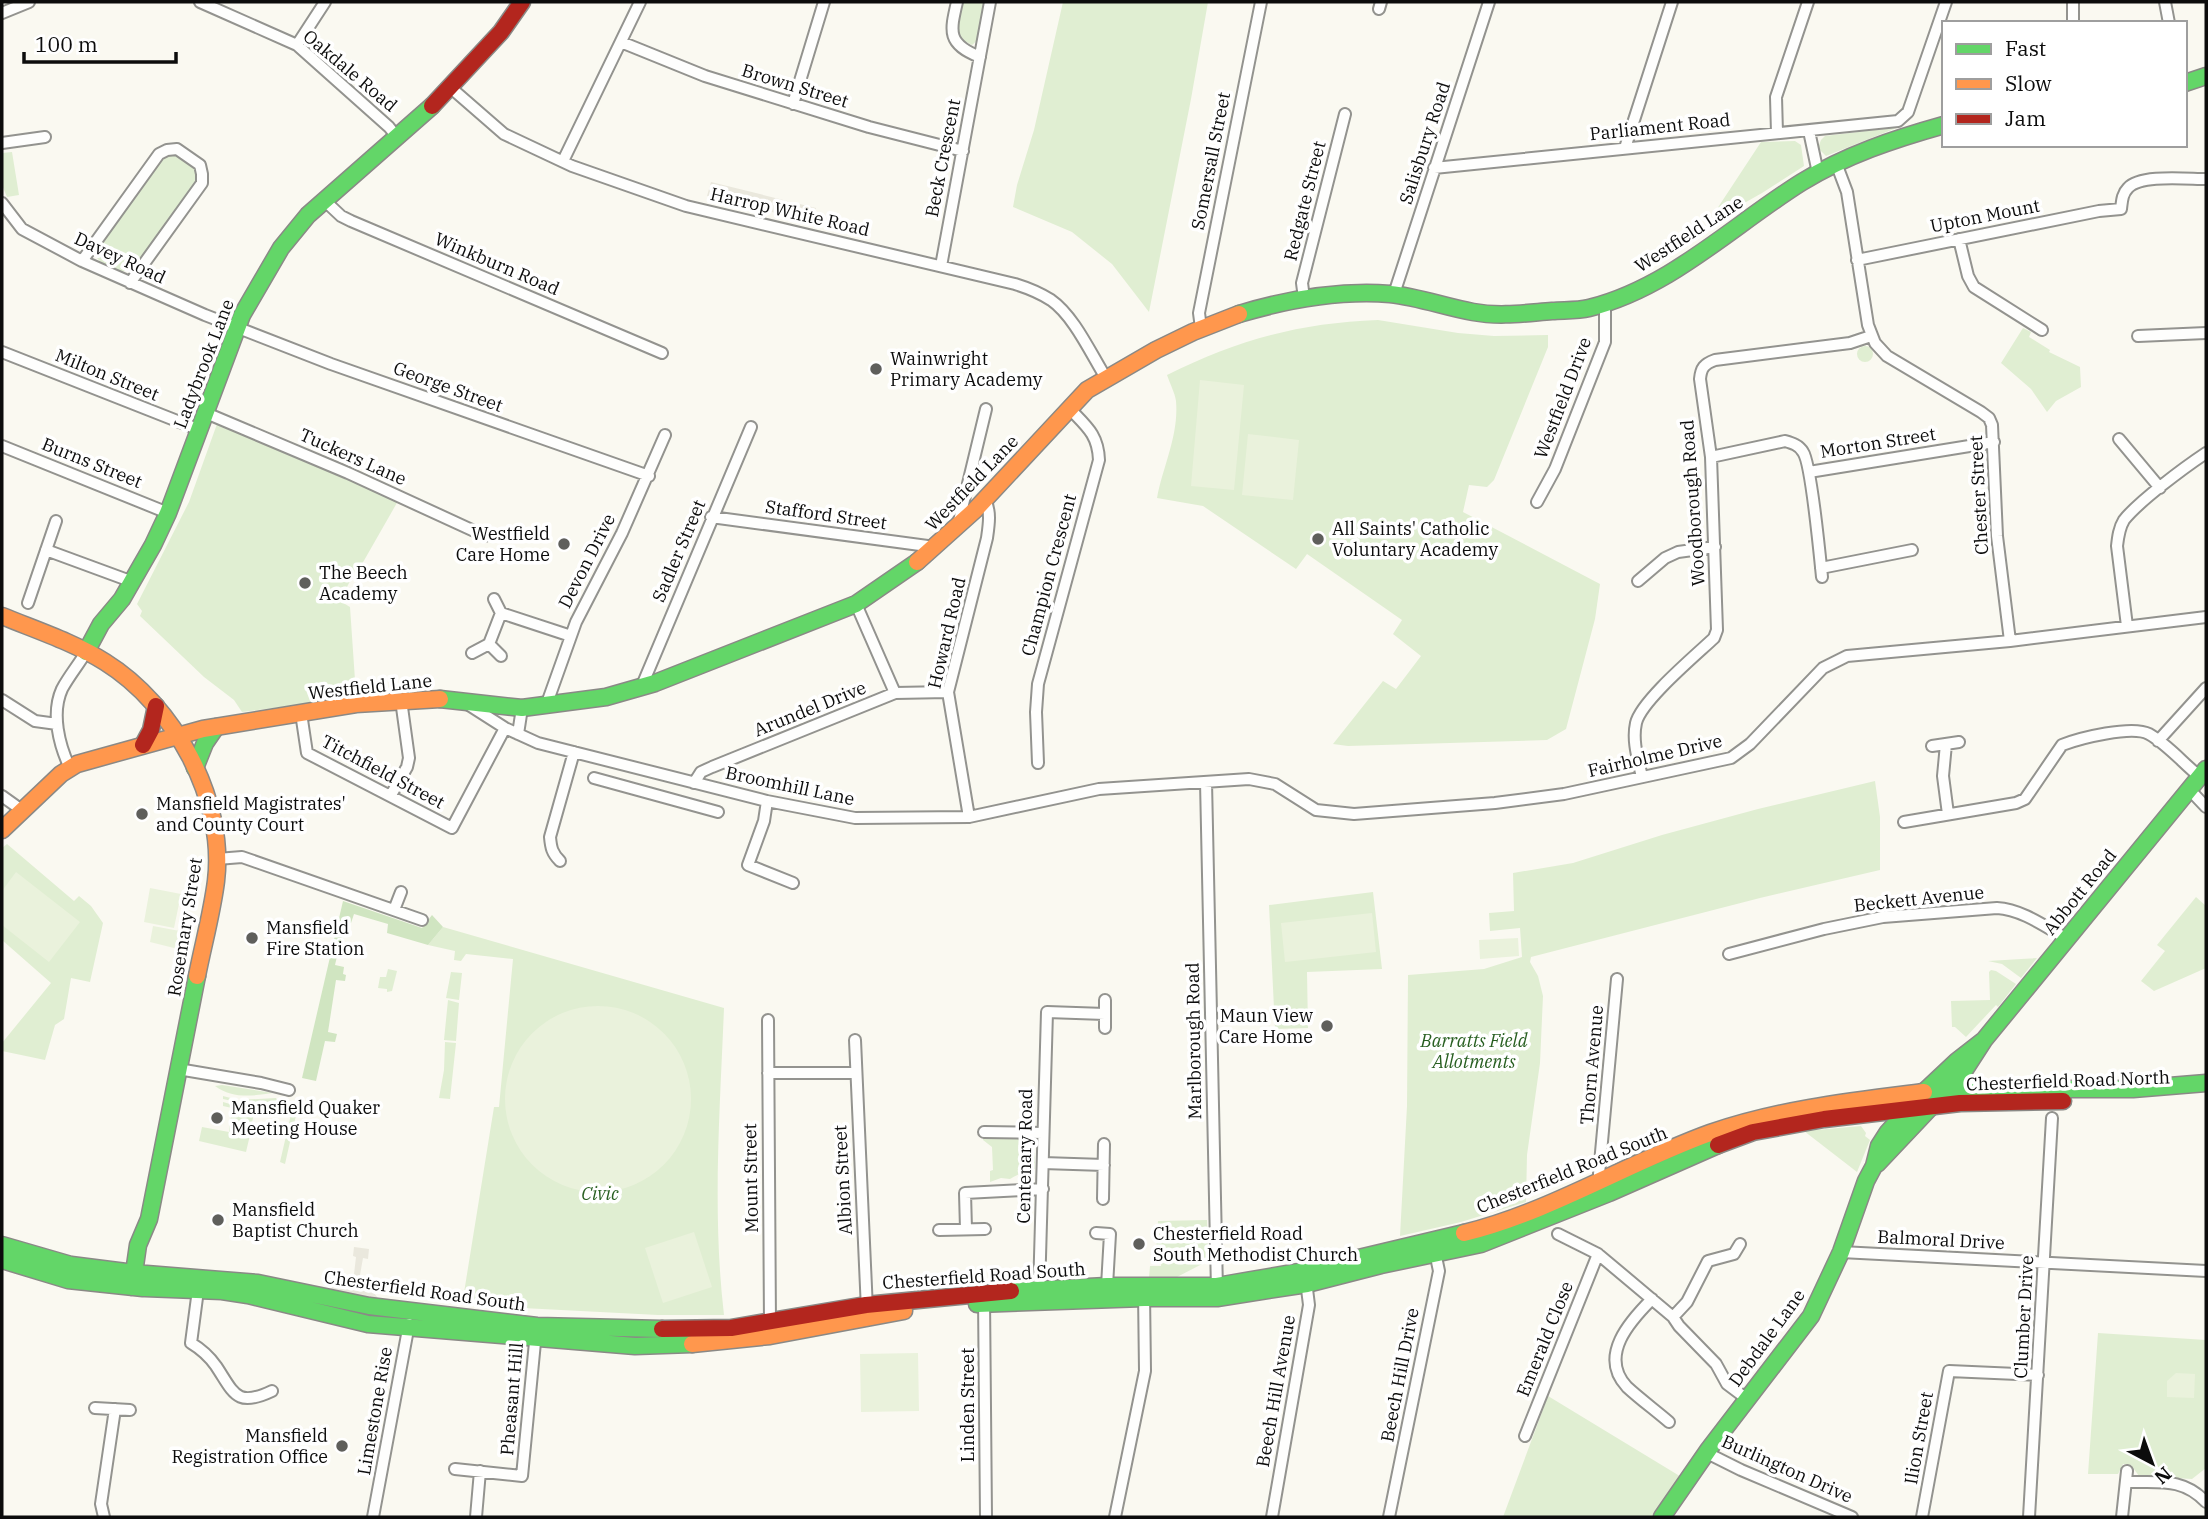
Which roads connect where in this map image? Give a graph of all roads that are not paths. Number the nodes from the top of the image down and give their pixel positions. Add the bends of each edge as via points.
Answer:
1 (29, 2) edge
2 (200, 2) edge
3 (325, 2) edge
4 (522, 2) edge
5 (640, 2) edge
6 (824, 2) edge
7 (957, 2) edge
8 (990, 2) edge
9 (1261, 2) edge
10 (1489, 2) edge
11 (1672, 2) edge
12 (1808, 2) edge
13 (1945, 2) edge
14 (2073, 2) edge
15 (2165, 2) edge
16 (2, 13) edge
17 (2073, 21) edge
18 (2169, 21) edge
19 (621, 41) junction
20 (297, 45) junction
21 (980, 57) junction
22 (2206, 76) edge
23 (2187, 82) edge
24 (450, 87) junction
25 (793, 104) junction
26 (1345, 114) dead end
27 (1942, 126) edge
28 (1809, 131) junction
29 (1777, 133) junction
30 (45, 137) dead end
31 (397, 137) junction
32 (2, 144) edge
33 (1625, 148) junction
34 (963, 151) junction
35 (563, 161) junction
36 (1836, 163) junction
37 (1434, 168) junction
38 (1818, 173) junction
39 (2206, 179) edge
40 (324, 200) junction
41 (2, 203) edge
42 (1959, 239) junction
43 (1857, 260) junction
44 (82, 261) junction
45 (941, 265) junction
46 (130, 283) junction
47 (1394, 295) junction
48 (1304, 298) junction
49 (1605, 303) junction
50 (237, 328) junction
51 (1201, 328) junction
52 (2042, 330) dead end
53 (2206, 333) edge
54 (1871, 336) junction
55 (2138, 336) dead end
56 (2, 352) edge
57 (662, 353) dead end
58 (1105, 378) junction
59 (1069, 408) junction
60 (986, 409) dead end
61 (206, 413) junction
62 (751, 427) dead end
63 (200, 430) junction
64 (665, 435) dead end
65 (2119, 439) dead end
66 (1994, 442) junction
67 (2, 446) edge
68 (2206, 453) edge
69 (1711, 457) junction
70 (1809, 472) junction
71 (649, 476) junction
72 (2160, 488) junction
73 (985, 499) junction
74 (1537, 502) dead end
75 (168, 513) junction
76 (712, 517) junction
77 (56, 521) dead end
78 (957, 526) junction
79 (485, 536) dead end
80 (935, 547) junction
81 (1715, 547) junction
82 (46, 550) junction
83 (1912, 550) dead end
84 (1638, 581) dead end
85 (132, 582) junction
86 (494, 599) dead end
87 (27, 603) dead end
88 (856, 604) junction
89 (501, 613) junction
90 (2, 616) edge
91 (2206, 617) edge
92 (2127, 626) junction
93 (571, 636) junction
94 (2010, 641) junction
95 (489, 644) junction
96 (86, 652) junction
97 (472, 653) dead end
98 (501, 656) dead end
99 (641, 688) junction
100 (2206, 688) edge
101 (947, 692) junction
102 (895, 693) junction
103 (2, 700) edge
104 (401, 700) junction
105 (463, 701) junction
106 (156, 706) junction
107 (546, 706) junction
108 (522, 708) junction
109 (301, 713) junction
110 (58, 724) junction
111 (216, 727) junction
112 (505, 728) junction
113 (518, 734) junction
114 (179, 736) junction
115 (2158, 741) junction
116 (1959, 742) dead end
117 (1946, 744) junction
118 (143, 745) junction
119 (1932, 746) dead end
120 (573, 752) junction
121 (1038, 763) dead end
122 (633, 767) junction
123 (70, 768) junction
124 (195, 768) junction
125 (1642, 777) junction
126 (594, 778) dead end
127 (2198, 778) edge
128 (1206, 782) junction
129 (694, 783) junction
130 (708, 786) junction
131 (627, 787) junction
132 (391, 795) junction
133 (2, 796) edge
134 (767, 801) junction
135 (2206, 807) edge
136 (703, 808) junction
137 (23, 811) junction
138 (718, 812) dead end
139 (1948, 814) junction
140 (969, 817) junction
141 (1904, 822) dead end
142 (2, 830) edge
143 (217, 859) junction
144 (560, 861) dead end
145 (793, 883) dead end
146 (401, 892) dead end
147 (394, 910) junction
148 (422, 920) dead end
149 (2067, 939) junction
150 (1729, 954) dead end
151 (1617, 979) dead end
152 (1105, 1000) dead end
153 (1105, 1014) junction
154 (768, 1020) dead end
155 (1105, 1028) dead end
156 (855, 1040) dead end
157 (1984, 1040) junction
158 (1976, 1056) junction
159 (178, 1069) junction
160 (768, 1073) junction
161 (856, 1073) junction
162 (2206, 1083) edge
163 (1949, 1089) junction
164 (1997, 1089) junction
165 (289, 1090) dead end
166 (2206, 1095) edge
167 (1928, 1099) junction
168 (1908, 1110) junction
169 (1858, 1114) junction
170 (2052, 1118) dead end
171 (984, 1132) dead end
172 (1043, 1133) junction
173 (1104, 1144) dead end
174 (1879, 1146) junction
175 (1043, 1163) junction
176 (1104, 1165) junction
177 (1874, 1166) junction
178 (1605, 1187) junction
179 (1043, 1189) junction
180 (1103, 1199) dead end
181 (967, 1229) junction
182 (985, 1229) dead end
183 (939, 1230) dead end
184 (1096, 1233) dead end
185 (1558, 1234) dead end
186 (1740, 1244) dead end
187 (1434, 1248) junction
188 (1841, 1252) junction
189 (1598, 1254) junction
190 (4, 1257) edge
191 (2044, 1264) junction
192 (2206, 1271) edge
193 (1305, 1278) junction
194 (139, 1280) junction
195 (1107, 1286) junction
196 (198, 1290) junction
197 (1144, 1292) junction
198 (1217, 1292) junction
199 (1039, 1295) junction
200 (984, 1298) junction
201 (1652, 1299) junction
202 (867, 1311) junction
203 (1673, 1317) junction
204 (410, 1319) junction
205 (770, 1329) junction
206 (536, 1332) junction
207 (2038, 1375) junction
208 (272, 1391) dead end
209 (1747, 1399) junction
210 (95, 1408) dead end
211 (115, 1409) junction
212 (130, 1409) dead end
213 (1669, 1422) dead end
214 (1525, 1436) dead end
215 (1707, 1453) junction
216 (455, 1468) dead end
217 (480, 1471) junction
218 (2206, 1502) edge
219 (104, 1517) edge
220 (373, 1517) edge
221 (475, 1517) edge
222 (986, 1517) edge
223 (1115, 1517) edge
224 (1272, 1517) edge
225 (1389, 1517) edge
226 (1662, 1517) edge
227 (1852, 1517) edge
228 (1922, 1517) edge
229 (2029, 1517) edge
230 (2122, 1517) edge

1 - 16 street
2 - 20 street, Oakdale Road
3 - 20 street
4 - 24 main road, Ladybrook Lane
5 - 19 street
6 - 25 street
7 - 21 street via 952,35 956,43
8 - 21 street, Beck Crescent
9 - 51 street, Somersall Street via 1199,313
10 - 37 street, Salisbury Road
11 - 33 street
12 - 29 street via 1776,97
13 - 28 street, Parliament Road via 1908,112 1890,123
14 - 17 street
15 - 18 street
19 - 25 street, Brown Street via 705,76
19 - 35 street
20 - 31 street, Oakdale Road
21 - 34 street, Beck Crescent
22 - 23 main road
24 - 31 main road, Ladybrook Lane
24 - 35 street, Harrop White Road via 504,134
25 - 34 street, Brown Street
26 - 48 street, Redgate Street via 1302,283
27 - 36 main road, Westfield Lane
28 - 29 street, Parliament Road
28 - 38 street
29 - 33 street, Parliament Road
30 - 32 street
31 - 40 main road, Ladybrook Lane
33 - 37 street, Parliament Road
34 - 45 street, Beck Crescent
35 - 45 street, Harrop White Road via 686,206
36 - 38 main road, Westfield Lane
36 - 43 street via 1847,192
37 - 47 street, Salisbury Road
38 - 49 main road, Westfield Lane via 1661,280
39 - 42 street, Upton Mount via 2142,179 2123,194 2121,209
40 - 50 main road, Ladybrook Lane via 281,248
40 - 57 street, Winkburn Road via 351,222
41 - 44 street, Davey Road via 22,229
42 - 43 street, Upton Mount
42 - 52 street via 1973,287
43 - 54 street
44 - 46 street, Davey Road
44 - 46 street via 159,154 177,149 200,165 202,183
45 - 58 street, Harrop White Road via 1016,284 1054,302 1071,321
46 - 50 street, Davey Road
47 - 48 main road, Westfield Lane
47 - 49 main road, Westfield Lane via 1483,314 1589,308
48 - 51 main road, Westfield Lane
49 - 74 street, Westfield Drive via 1605,342 1555,469
50 - 61 main road, Ladybrook Lane
50 - 71 street, George Street
51 - 58 main road, Westfield Lane
53 - 55 street
54 - 66 street, Chester Street via 1887,356 1989,418
54 - 69 street, Woodborough Road via 1707,363 1700,379
56 - 63 street, Milton Street
58 - 59 main road, Westfield Lane
59 - 73 main road, Westfield Lane
59 - 121 street, Champion Crescent via 1093,434 1099,460 1038,684
60 - 78 street
61 - 63 main road, Ladybrook Lane
61 - 79 street, Tuckers Lane
62 - 76 street, Sadler Street
63 - 75 main road, Ladybrook Lane
64 - 71 street, Devon Drive
65 - 72 street
66 - 70 street, Morton Street
66 - 94 street, Chester Street via 1997,536
67 - 75 street, Burns Street
68 - 72 street
69 - 70 street via 1785,441 1805,455
69 - 81 street, Woodborough Road
70 - 83 street via 1821,572
71 - 93 street, Devon Drive
72 - 92 street via 2123,521 2118,534
73 - 78 main road, Westfield Lane
73 - 101 street, Howard Road via 989,508 987,538
75 - 85 main road, Ladybrook Lane
76 - 80 street, Stafford Street
76 - 99 street, Sadler Street
77 - 82 street
78 - 80 main road, Westfield Lane
80 - 88 main road, Westfield Lane
81 - 84 street via 1678,552
81 - 125 street, Woodborough Road via 1717,630 1644,706 1636,721 1634,741
82 - 85 street
82 - 87 street
85 - 96 main road, Ladybrook Lane
86 - 89 street
88 - 99 main road, Westfield Lane
88 - 102 street
89 - 93 street
89 - 95 street
90 - 96 main road, Rosemary Street
91 - 92 street, Fairholme Drive
92 - 94 street, Fairholme Drive
93 - 107 street, Devon Drive
94 - 125 street, Fairholme Drive via 1847,656 1823,668 1731,758
95 - 97 street
95 - 98 street
96 - 106 main road, Rosemary Street via 121,673
96 - 110 street, Ladybrook Lane via 62,690
99 - 107 main road, Westfield Lane
100 - 115 street
101 - 102 street, Arundel Drive
101 - 140 street, Howard Road
102 - 129 street, Arundel Drive via 712,767 701,772
103 - 110 street via 35,720
104 - 105 main road, Westfield Lane
104 - 109 main road, Westfield Lane
104 - 132 street via 409,758
105 - 108 main road, Westfield Lane
105 - 112 street, Broomhill Lane
106 - 114 main road, Rosemary Street
106 - 118 main road
107 - 108 main road, Westfield Lane
108 - 113 street
109 - 111 main road, Westfield Lane
109 - 132 street, Titchfield Street via 307,753
110 - 123 street, Ladybrook Lane
111 - 114 main road, Westfield Lane
111 - 124 main road
112 - 113 street, Broomhill Lane
112 - 132 street, Titchfield Street via 452,828
113 - 120 street, Broomhill Lane
114 - 118 main road, Westfield Lane
114 - 124 main road, Rosemary Street
115 - 127 street
115 - 139 street via 2136,730 2071,741 2057,751 2025,799
116 - 117 street
117 - 119 street
117 - 139 street via 1943,776
118 - 123 main road, Westfield Lane
120 - 122 street, Broomhill Lane
120 - 144 street via 550,837 553,855
122 - 129 street, Broomhill Lane
122 - 131 street
123 - 137 main road, Westfield Lane
124 - 143 main road, Rosemary Street via 207,800
125 - 128 street, Fairholme Drive via 1495,803 1353,814 1316,810 1275,783 1249,779
126 - 131 street
127 - 135 street
127 - 149 main road, Abbott Road
128 - 140 street, Broomhill Lane via 1100,794
128 - 198 street, Marlborough Road
129 - 130 street, Broomhill Lane
130 - 134 street, Broomhill Lane
130 - 136 street
131 - 136 street
133 - 137 street
134 - 140 street, Broomhill Lane via 855,818
134 - 145 street via 748,865
136 - 138 street
137 - 142 main road, Westfield Lane
139 - 141 street
143 - 147 street via 242,857
143 - 159 main road, Rosemary Street
146 - 147 street
147 - 148 street
149 - 150 street, Beckett Avenue via 2017,912 1997,908 1883,917
149 - 157 main road, Abbott Road
151 - 178 street, Thorn Avenue via 1599,1174
152 - 153 street
153 - 155 street
153 - 172 street, Centenary Road via 1047,1012
154 - 160 street, Mount Street
156 - 161 street, Albion Street
157 - 158 main road, Abbott Road
157 - 167 main road, Abbott Road via 1957,1061
158 - 163 main road, Abbott Road
158 - 164 main road via 1976,1077
159 - 165 street
159 - 194 main road, Rosemary Street via 149,1219 154,1243
160 - 161 street
160 - 205 street, Mount Street
161 - 202 street, Albion Street
162 - 164 main road, Chesterfield Road North via 2133,1089
163 - 164 main road, Chesterfield Road North
163 - 167 main road, Abbott Road
166 - 167 main road, Chesterfield Road North via 2133,1101 1963,1103
167 - 168 main road, Chesterfield Road South
167 - 177 main road, Debdale Lane
167 - 178 main road, Chesterfield Road South via 1827,1104 1751,1120 1708,1134
168 - 169 main road, Chesterfield Road South
168 - 174 main road, Debdale Lane
169 - 174 main road via 1876,1129
169 - 178 main road, Chesterfield Road South via 1753,1132
170 - 191 street, Clumber Drive
171 - 172 street
172 - 175 street, Centenary Road
173 - 176 street
174 - 177 main road, Debdale Lane
175 - 176 street
175 - 179 street, Centenary Road
176 - 180 street
177 - 188 main road, Debdale Lane
178 - 187 main road, Chesterfield Road South via 1480,1244
179 - 181 street via 965,1193
179 - 199 street, Centenary Road
181 - 182 street
181 - 183 street
184 - 195 street via 1110,1234
185 - 189 street
186 - 203 street via 1734,1254 1708,1261 1687,1302
187 - 193 main road, Chesterfield Road South via 1381,1265
187 - 225 street, Beech Hill Drive via 1439,1271
188 - 191 street, Balmoral Drive
188 - 209 main road, Debdale Lane via 1811,1317
189 - 201 street
189 - 214 street, Emerald Close
190 - 194 main road, Chesterfield Road South via 68,1280
191 - 192 street, Balmoral Drive
191 - 207 street, Clumber Drive
193 - 198 main road, Chesterfield Road South
193 - 224 street, Beech Hill Avenue via 1309,1305
194 - 196 main road, Chesterfield Road South
194 - 204 main road, Chesterfield Road South via 258,1283
195 - 197 main road, Chesterfield Road South
195 - 199 main road, Chesterfield Road South
196 - 204 main road, Chesterfield Road South via 248,1295 368,1324
196 - 208 street via 191,1343 209,1357 222,1380 240,1396 249,1399
197 - 198 main road, Chesterfield Road South
197 - 199 main road, Chesterfield Road South
197 - 223 street via 1145,1371
199 - 200 main road, Chesterfield Road South
200 - 202 main road, Chesterfield Road South
200 - 222 street, Linden Street
201 - 203 street
201 - 213 street via 1622,1334 1615,1353 1627,1386 1652,1401
202 - 205 main road, Chesterfield Road South
203 - 209 street via 1716,1364 1727,1384
204 - 206 main road, Chesterfield Road South
204 - 220 street, Limestone Rise
205 - 206 main road, Chesterfield Road South
206 - 217 street, Pheasant Hill via 522,1476
207 - 228 street, Ilion Street via 1949,1371
207 - 229 street, Clumber Drive
209 - 215 main road, Debdale Lane
210 - 211 street
211 - 212 street
211 - 219 street via 101,1504
215 - 226 main road, Debdale Lane
215 - 227 street, Burlington Drive
216 - 217 street
217 - 221 street
218 - 230 street via 2186,1485 2126,1476

